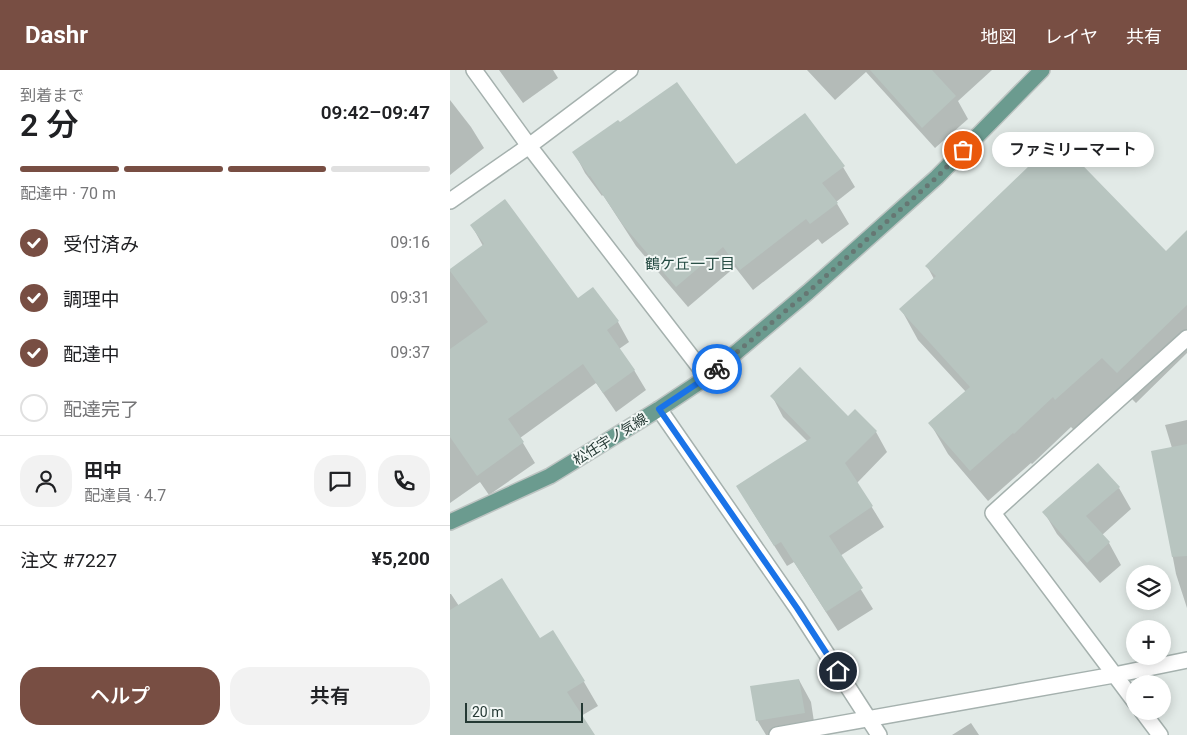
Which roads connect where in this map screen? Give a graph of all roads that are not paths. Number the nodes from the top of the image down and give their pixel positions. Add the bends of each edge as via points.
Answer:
1 (474, 70) edge
2 (630, 70) edge
3 (1042, 70) edge
4 (529, 146) junction
5 (450, 201) edge
6 (1187, 338) edge
7 (707, 377) junction
8 (659, 409) junction
9 (450, 522) edge
10 (1187, 660) edge
11 (1114, 674) junction
12 (1126, 690) edge
13 (868, 718) junction
14 (1149, 720) edge
15 (777, 735) edge
16 (879, 735) edge
17 (1160, 735) edge

1 - 4 street
2 - 4 street
3 - 7 main road, 松任宇ノ気線 via 937,177
4 - 5 street
4 - 7 street
6 - 11 street via 992,513
7 - 8 main road, 松任宇ノ気線
8 - 9 main road, 松任宇ノ気線 via 550,476
8 - 13 street via 797,608
10 - 11 street
11 - 12 street
11 - 13 street
13 - 15 street
13 - 16 street
14 - 17 street

